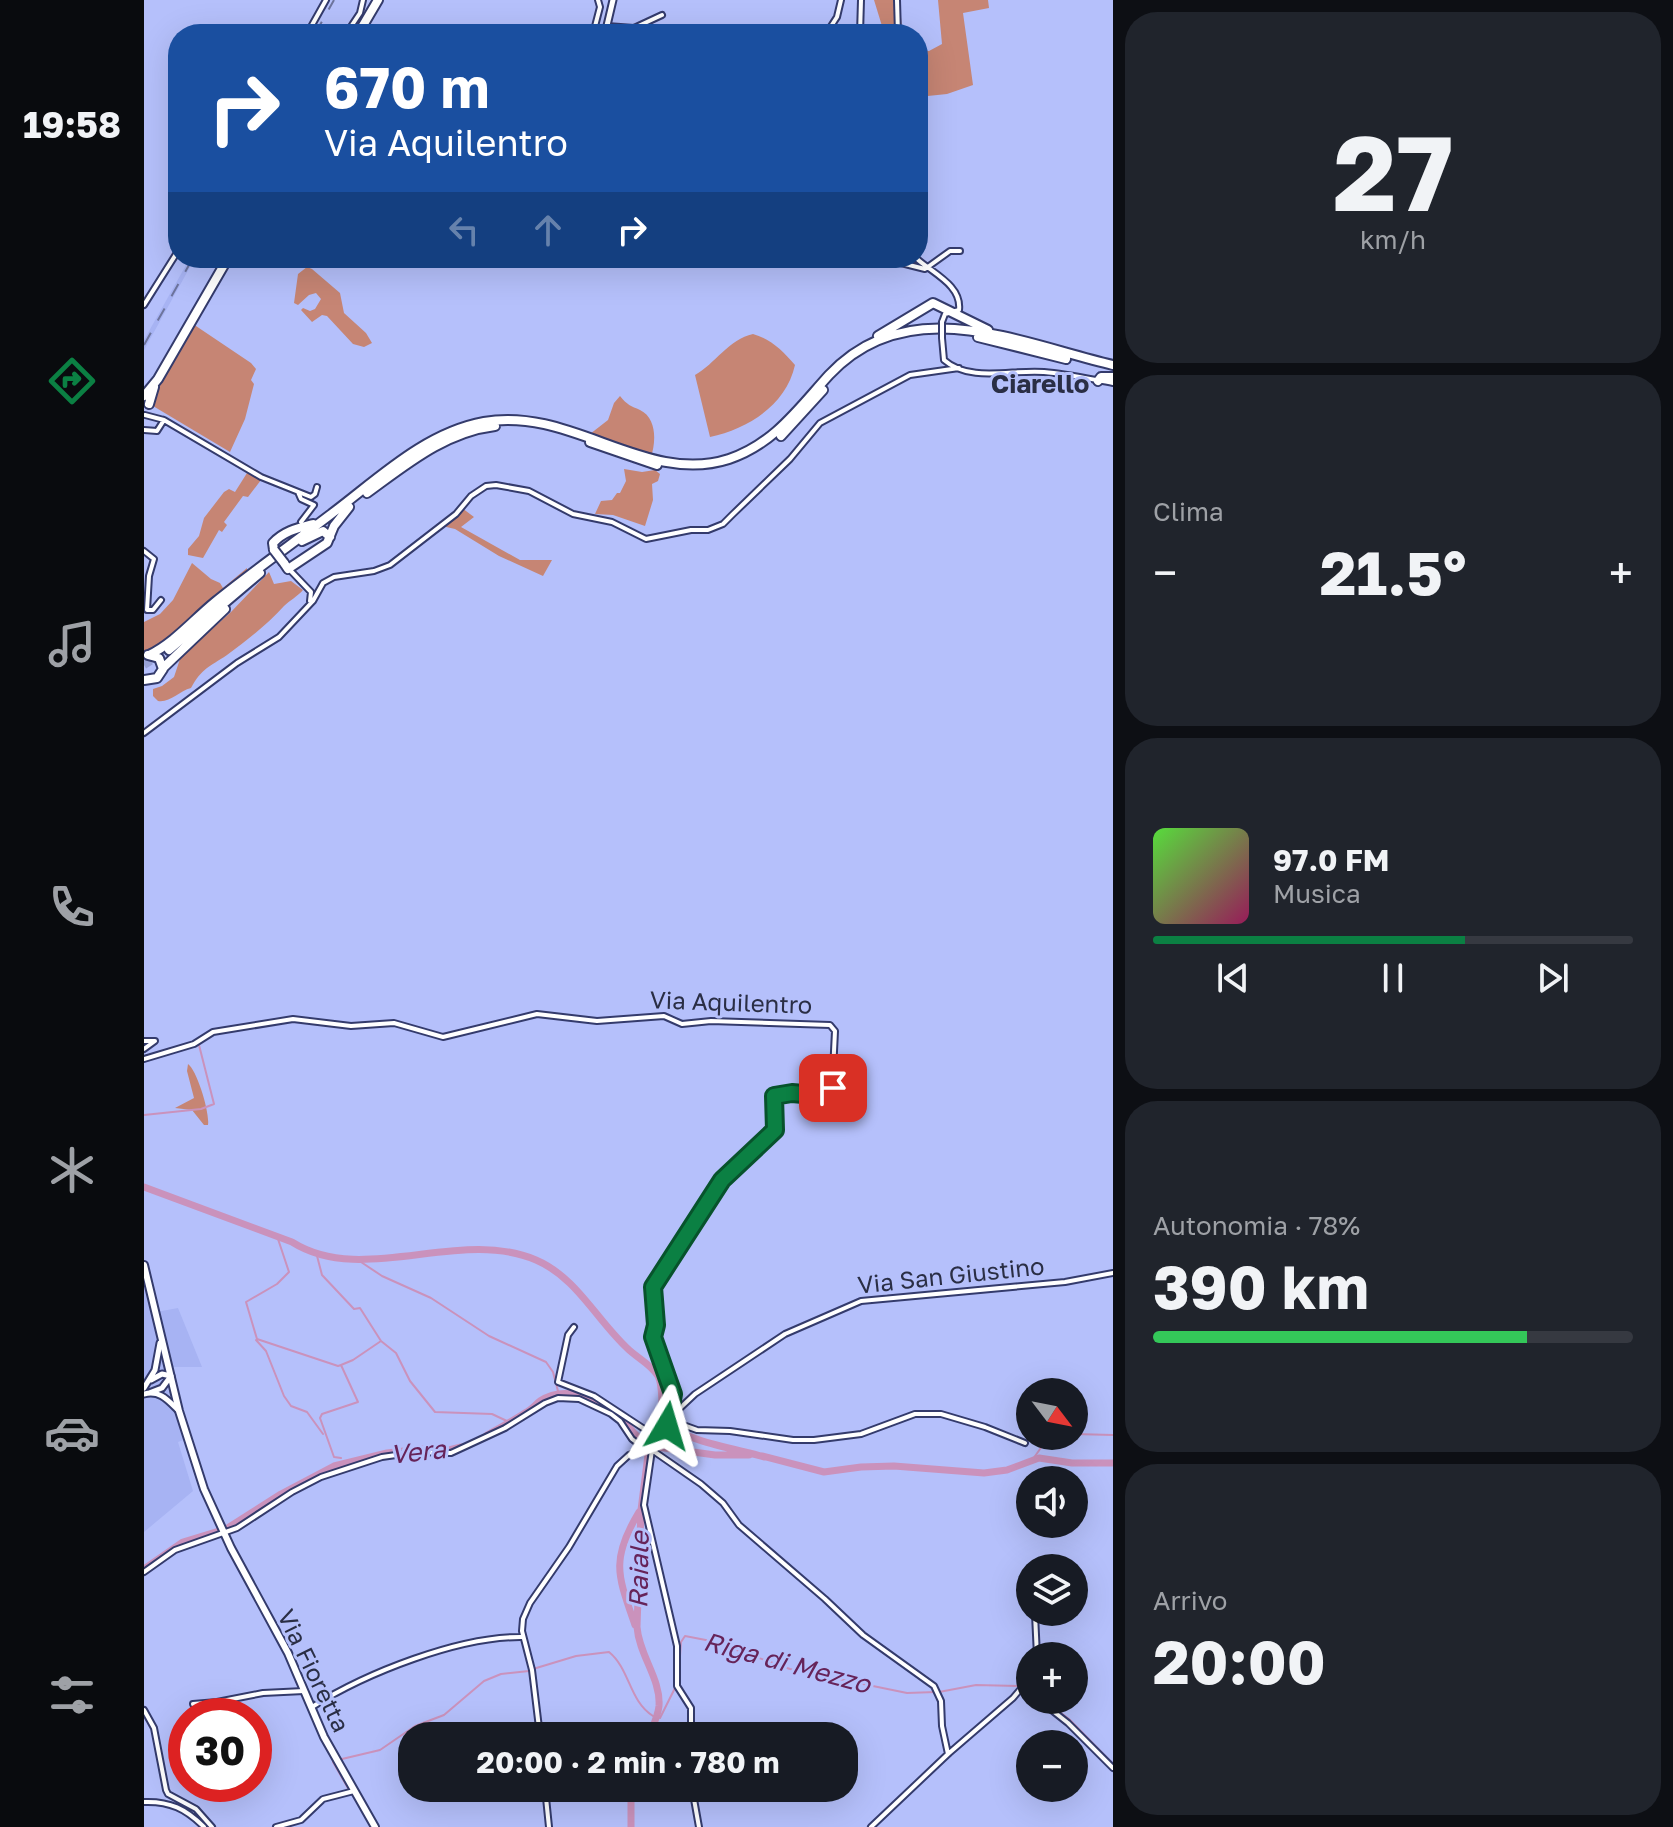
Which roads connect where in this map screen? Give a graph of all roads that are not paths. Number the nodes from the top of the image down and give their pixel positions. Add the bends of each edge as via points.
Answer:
1 (326, 0) edge
2 (363, 0) edge
3 (378, 0) edge
4 (598, 0) edge
5 (613, 0) edge
6 (841, 0) edge
7 (861, 0) edge
8 (897, 0) edge
9 (662, 15) dead end
10 (313, 24) edge
11 (353, 24) edge
12 (364, 24) edge
13 (596, 24) edge
14 (607, 24) edge
15 (641, 24) edge
16 (832, 24) edge
17 (860, 24) edge
18 (898, 24) edge
19 (960, 251) dead end
20 (168, 267) edge
21 (928, 267) edge
22 (222, 268) edge
23 (927, 268) edge
24 (144, 305) edge
25 (940, 306) junction
26 (957, 310) junction
27 (943, 319) junction
28 (1004, 338) junction
29 (858, 351) junction
30 (959, 368) junction
31 (1113, 368) edge
32 (1113, 380) edge
33 (1098, 381) joint
34 (146, 406) edge
35 (164, 420) junction
36 (144, 430) edge
37 (317, 487) dead end
38 (298, 492) junction
39 (349, 507) junction
40 (324, 519) junction
41 (301, 522) dead end
42 (290, 530) junction
43 (330, 537) junction
44 (298, 541) junction
45 (144, 551) edge
46 (280, 559) junction
47 (161, 600) dead end
48 (310, 601) junction
49 (169, 650) tunnel mouth
50 (146, 656) edge
51 (163, 668) junction
52 (145, 679) edge
53 (144, 733) edge
54 (144, 1041) edge
55 (144, 1049) edge
56 (144, 1059) edge
57 (144, 1265) edge
58 (1113, 1273) edge
59 (574, 1327) dead end
60 (161, 1334) junction
61 (171, 1376) junction
62 (146, 1390) edge
63 (179, 1411) junction
64 (670, 1422) junction
65 (655, 1436) junction
66 (1016, 1439) edge
67 (649, 1448) junction
68 (223, 1532) junction
69 (144, 1572) edge
70 (523, 1637) junction
71 (304, 1691) junction
72 (1016, 1693) edge
73 (237, 1698) edge
74 (311, 1708) junction
75 (144, 1710) edge
76 (1057, 1714) edge
77 (538, 1722) edge
78 (691, 1722) edge
79 (948, 1754) junction
80 (1113, 1768) edge
81 (354, 1791) junction
82 (144, 1802) edge
83 (546, 1802) edge
84 (695, 1802) edge
85 (204, 1827) edge
86 (212, 1827) edge
87 (276, 1827) edge
88 (375, 1827) edge
89 (549, 1827) edge
90 (699, 1827) edge
91 (871, 1827) edge

1 - 10 street
2 - 11 street
3 - 12 main road
4 - 13 street
5 - 14 street
6 - 16 street
7 - 17 street
8 - 18 street
9 - 15 street
19 - 21 street
20 - 24 street
22 - 34 main road
23 - 26 street via 951,286
25 - 26 main road
25 - 27 main road
25 - 29 main road via 929,304
26 - 27 street
26 - 28 main road via 965,320
27 - 30 street, bridge via 944,360
28 - 29 main road via 930,327 891,335
28 - 31 main road
29 - 40 main road via 772,437 730,459 670,463 539,421 484,422 433,441
30 - 33 street via 995,374 1046,372
30 - 48 street via 910,375 820,423 790,459 716,527 646,539 612,522 573,514 529,491 486,486 390,565 334,577
31 - 39 main road via 959,334 908,335 857,358 776,441 731,465 668,468 539,426 497,426 437,445
32 - 33 main road
34 - 35 street
34 - 35 street
35 - 36 street via 157,431
35 - 38 street via 250,471
37 - 38 street via 312,497
38 - 41 street via 314,505
39 - 43 main road
39 - 44 main road
40 - 42 main road
40 - 44 main road
42 - 44 main road via 297,532
42 - 46 main road via 273,542
43 - 44 main road via 323,531
43 - 46 main road via 321,548
44 - 46 main road
45 - 47 street via 154,560 147,610
46 - 48 street via 311,592
46 - 49 main road
46 - 50 main road
46 - 51 main road
48 - 53 street via 279,637
50 - 51 main road via 159,658
51 - 52 main road via 158,677
54 - 55 street via 155,1041
56 - 64 street, Via Aquilentro via 213,1032 293,1019 351,1026 394,1023 443,1037 537,1014 597,1021 664,1016 692,1025 830,1025 835,1031 832,1092 774,1096 775,1130 722,1180 653,1287 653,1339 673,1394
57 - 60 main road, Via Fioretta
58 - 64 street, Via San Giustino via 852,1304 760,1349 695,1394
59 - 65 street via 558,1382 594,1396
60 - 61 main road, Via Fioretta
60 - 62 street via 158,1362
61 - 62 street via 163,1387
61 - 62 street via 159,1375
61 - 63 main road, Via Fioretta
62 - 63 street via 165,1397
63 - 68 main road, Via Fioretta
64 - 65 street, Via San Giustino
64 - 66 street via 697,1430 814,1440 861,1434 915,1414 941,1414
65 - 67 street, Via San Giustino
67 - 68 street via 632,1439 616,1417 579,1399 558,1398 451,1453 382,1457 321,1477
67 - 70 street, Via San Giustino via 627,1456 607,1481 530,1603
67 - 78 street via 644,1505 677,1646 677,1686 691,1708
67 - 79 street via 723,1503 739,1525 863,1635 934,1686
68 - 69 street via 175,1550
68 - 71 main road, Via Fioretta
70 - 74 street via 469,1643 405,1663 330,1694
70 - 77 street, Via San Giustino
71 - 73 street
71 - 74 main road, Via Fioretta
72 - 79 street
74 - 81 main road, Via Fioretta
75 - 86 street via 154,1728 166,1790
76 - 80 street
79 - 91 street
81 - 87 street via 323,1799 306,1817
81 - 88 main road, Via Fioretta
82 - 85 street via 175,1805
83 - 89 street
84 - 90 street

